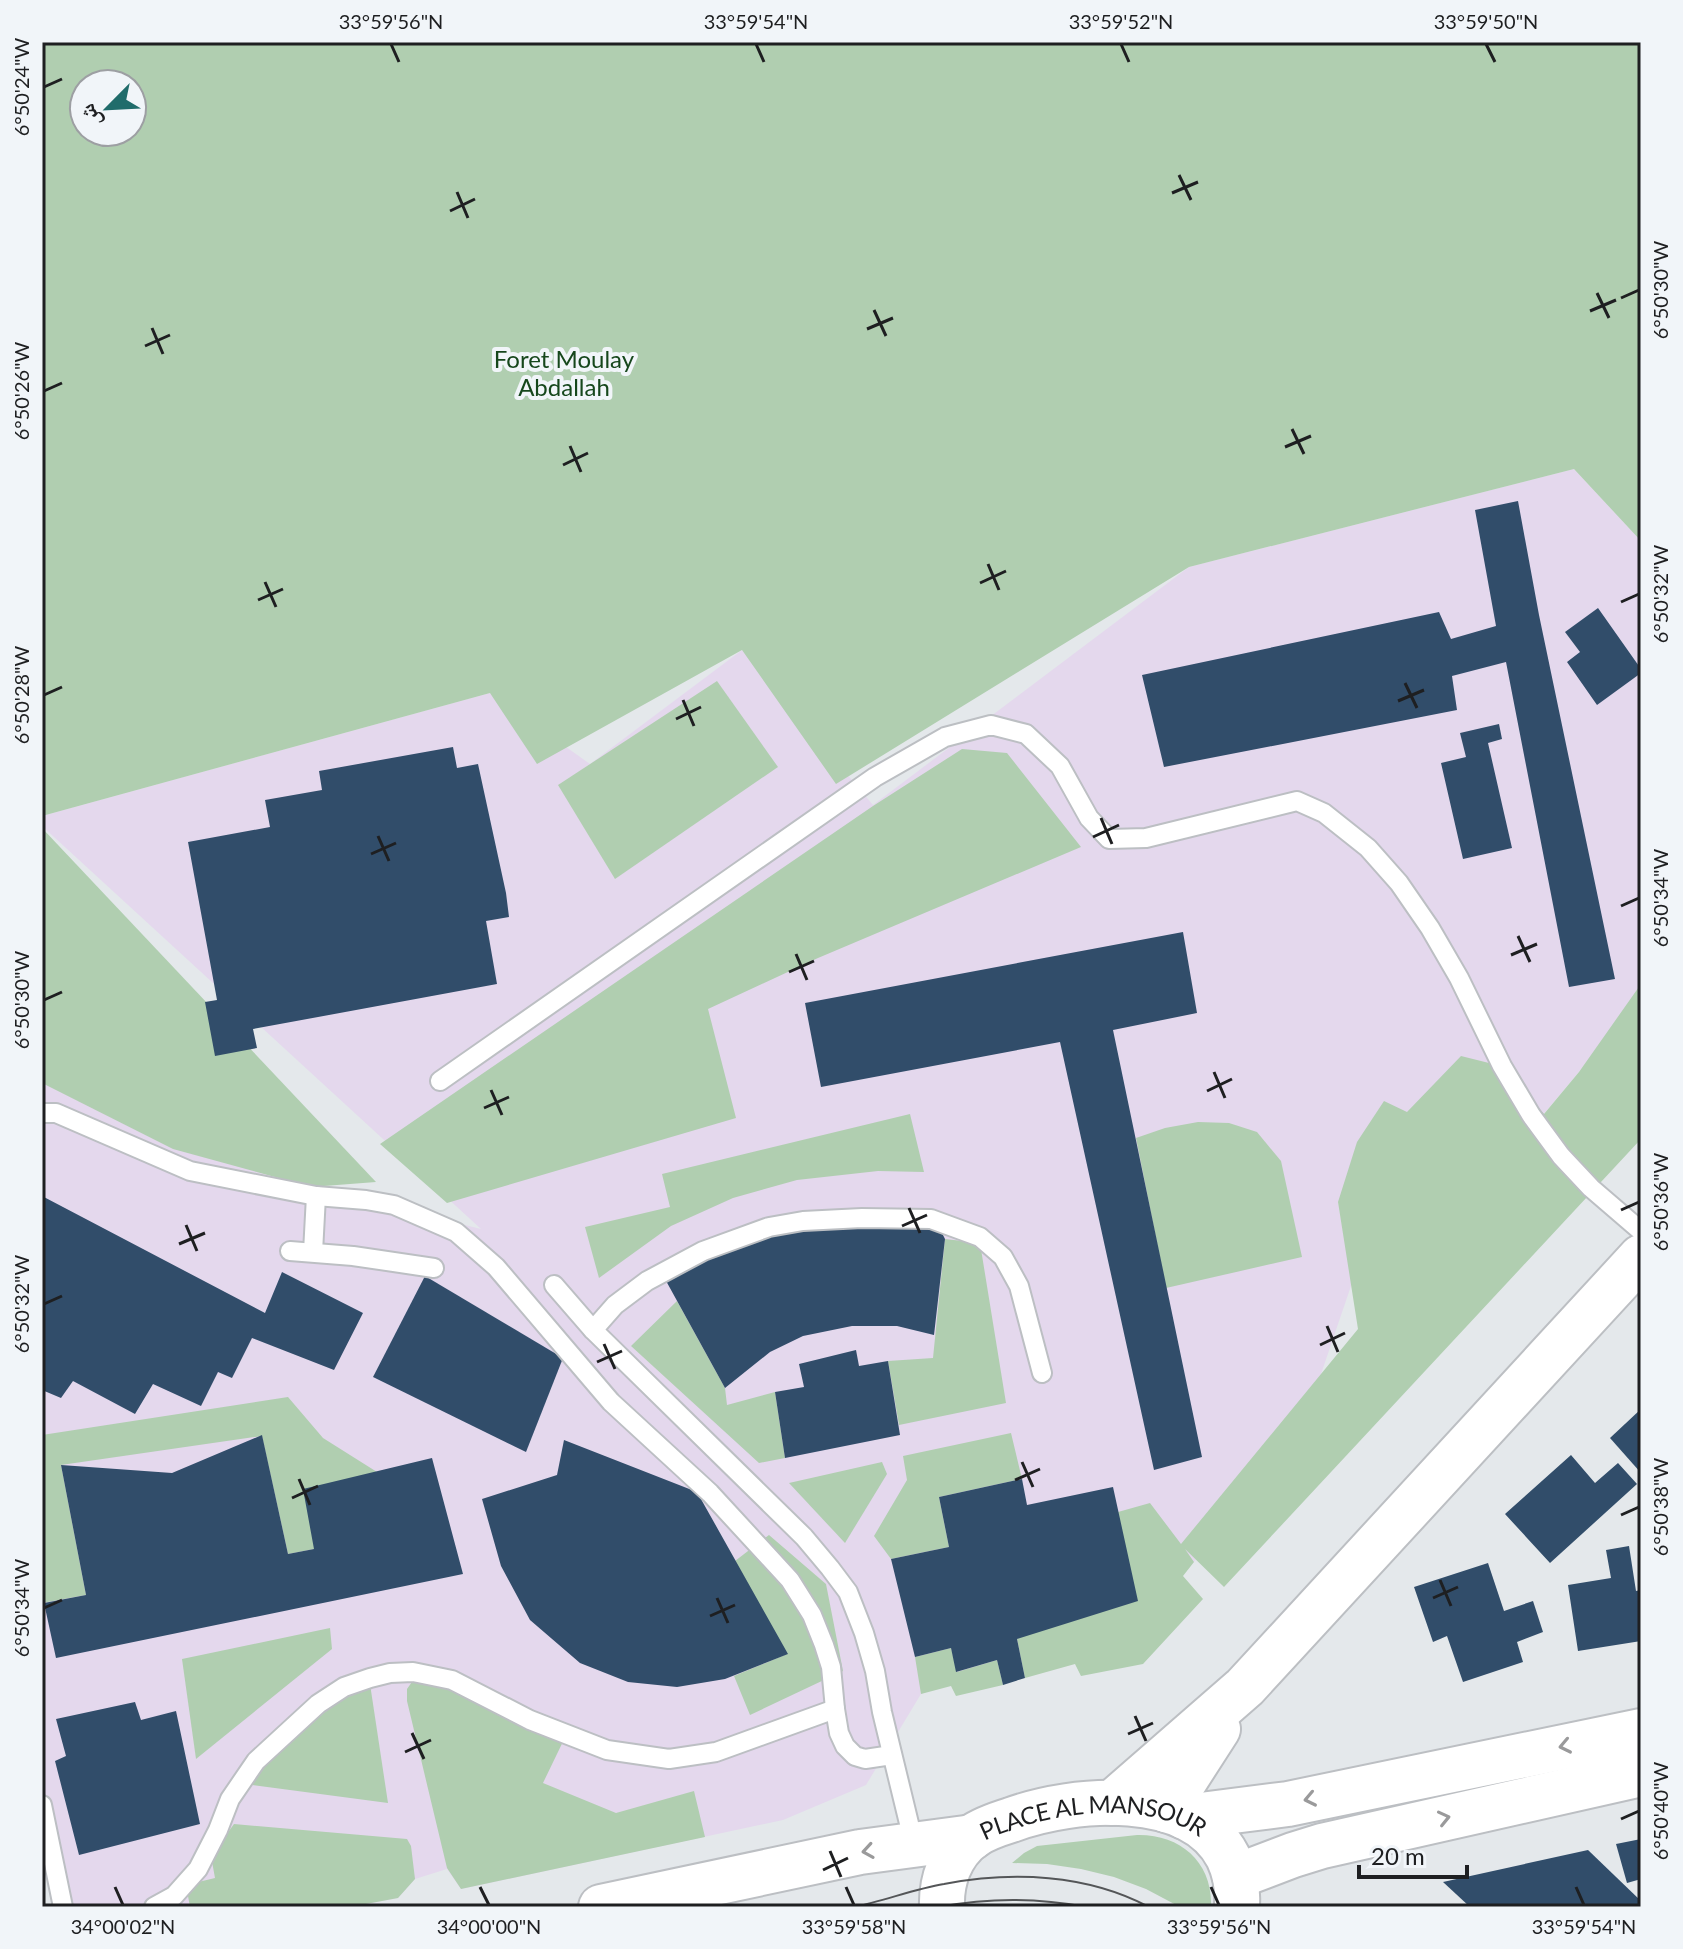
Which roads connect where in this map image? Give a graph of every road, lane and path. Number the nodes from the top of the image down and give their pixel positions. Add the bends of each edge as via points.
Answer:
1 (440, 1081) dead end
2 (42, 1113) edge
3 (316, 1196) junction
4 (1641, 1231) edge
5 (290, 1251) dead end
6 (313, 1252) junction
7 (1641, 1257) edge
8 (434, 1268) dead end
9 (554, 1285) dead end
10 (593, 1330) junction
11 (1042, 1373) dead end
12 (1245, 1687) junction
13 (835, 1709) junction
14 (1641, 1731) edge
15 (892, 1755) junction
16 (1641, 1774) edge
17 (1112, 1803) junction
18 (42, 1805) edge
19 (1176, 1814) junction
20 (973, 1837) junction
21 (914, 1844) junction
22 (1236, 1892) edge
23 (63, 1907) edge
24 (154, 1907) edge
25 (601, 1907) edge
26 (942, 1907) edge

1 - 4 lane via 875,777 945,737 991,725 1026,734 1060,766 1089,818 1109,839 1146,838 1297,801 1324,813 1368,848 1399,883 1459,978 1531,1115 1561,1156
2 - 3 lane via 56,1113 190,1171
3 - 6 lane
3 - 13 lane via 394,1205 456,1232 496,1267 611,1402 710,1493 790,1580 824,1645
5 - 6 lane
6 - 8 lane
7 - 12 main road
9 - 10 lane
10 - 11 lane via 647,1281 703,1251 769,1227 862,1218 931,1219 980,1237 1003,1257 1019,1286
10 - 15 lane via 804,1537 848,1592 875,1671
12 - 17 main road
12 - 19 main road
13 - 15 lane via 839,1733 855,1756
13 - 24 lane via 716,1752 669,1759 607,1750 530,1720 452,1680 413,1672 370,1678 318,1704 256,1761 230,1799 198,1869 174,1896
14 -> 19 main road via 1288,1804
15 - 21 lane
22 -> 16 main road via 1293,1855 1322,1846
17 - 19 main road, PLACE AL MANSOUR
17 - 20 main road, PLACE AL MANSOUR via 1025,1814
18 - 23 lane
19 - 22 main road, PLACE AL MANSOUR via 1199,1825 1222,1848
20 - 21 main road
20 - 26 main road, PLACE AL MANSOUR via 949,1866
21 -> 25 main road

